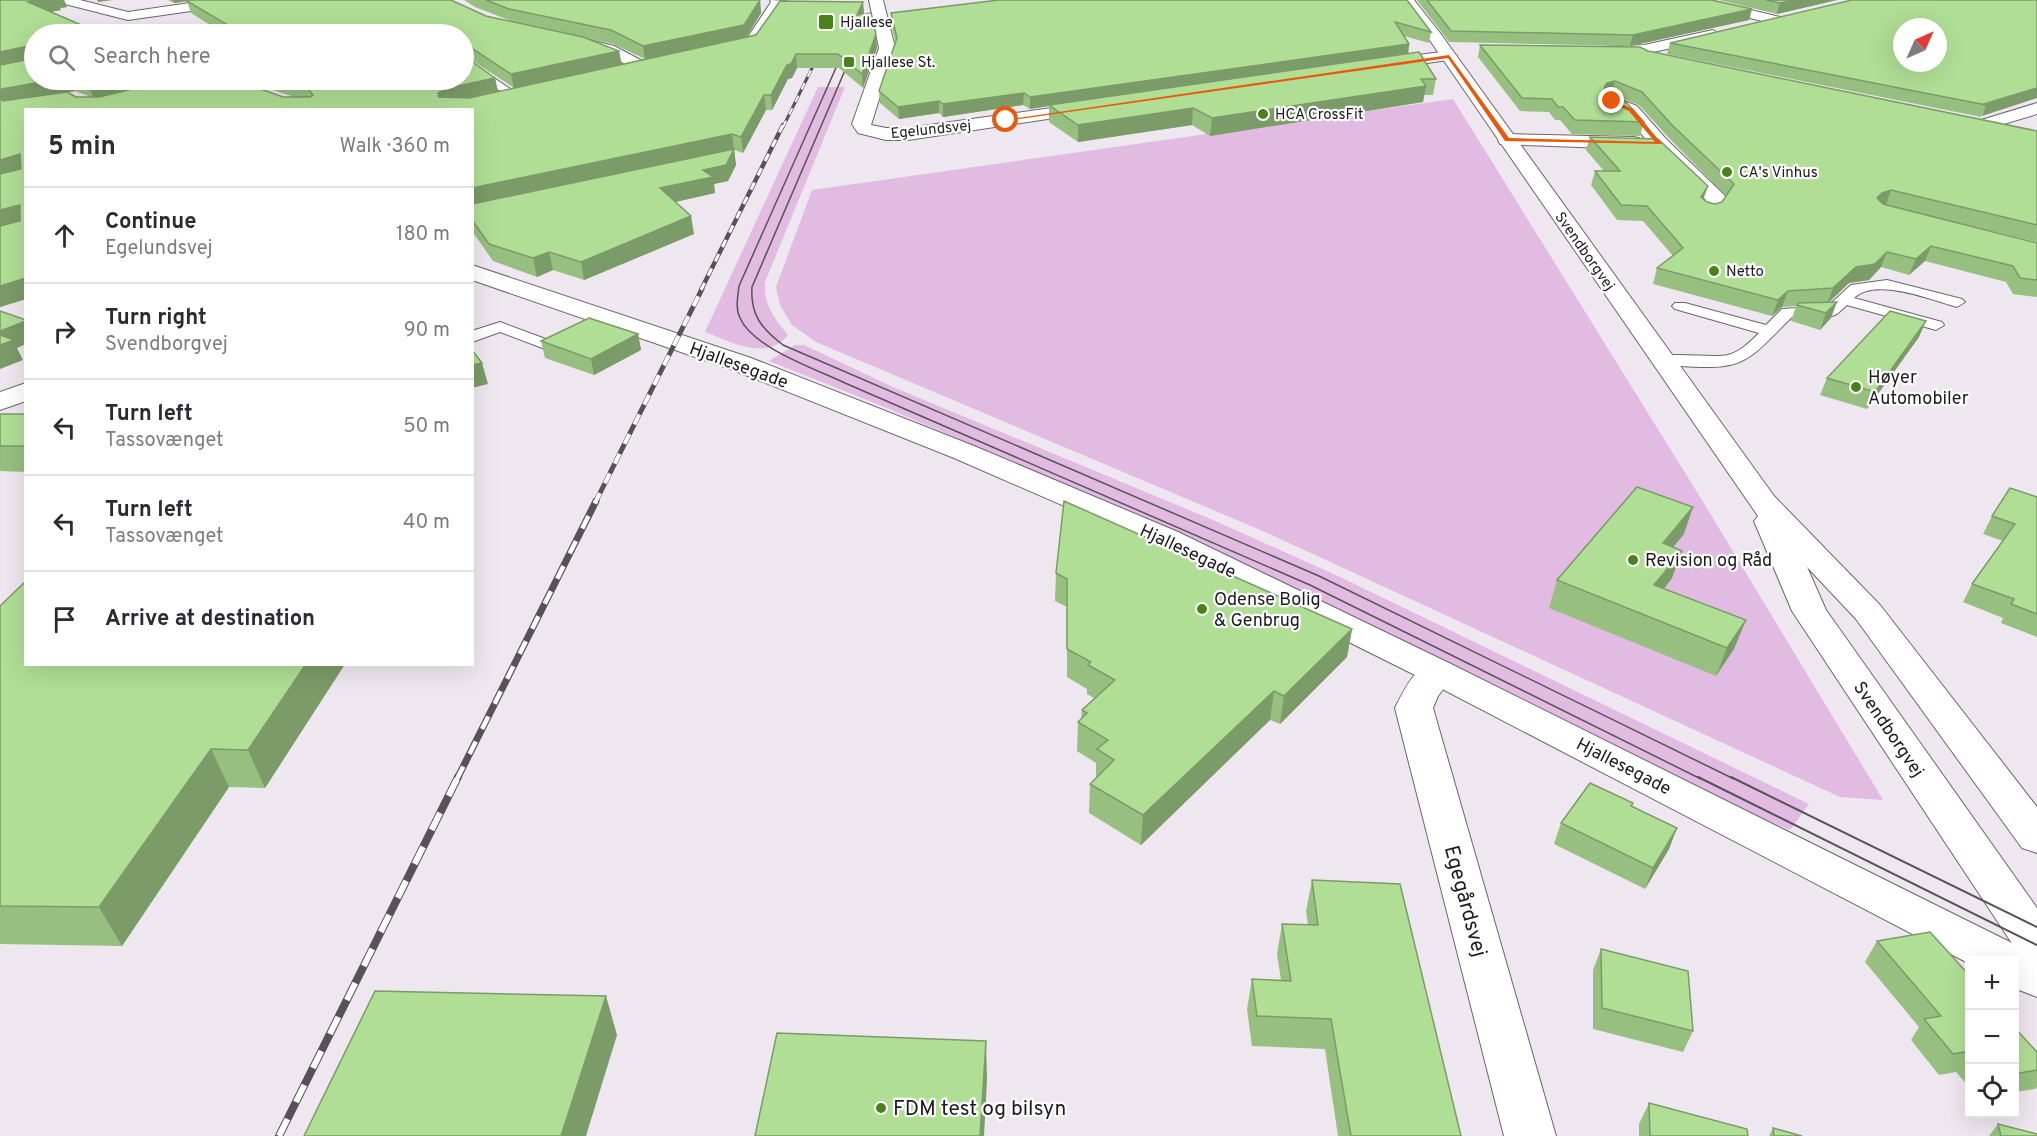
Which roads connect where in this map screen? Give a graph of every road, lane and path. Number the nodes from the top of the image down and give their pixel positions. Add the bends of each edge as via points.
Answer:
1 (66, 0) edge
2 (240, 0) edge
3 (777, 0) edge
4 (876, 0) edge
5 (1407, 0) edge
6 (1691, 0) edge
7 (128, 16) junction
8 (132, 24) edge
9 (561, 39) edge
10 (741, 46) edge
11 (1452, 52) junction
12 (1585, 52) edge
13 (1630, 52) junction
14 (1673, 61) edge
15 (474, 67) edge
16 (1362, 67) edge
17 (623, 72) edge
18 (520, 95) joint
19 (493, 100) edge
20 (1612, 101) edge
21 (1107, 105) edge
22 (2037, 108) edge
23 (2014, 132) edge
24 (1507, 140) junction
25 (1660, 144) junction
26 (1710, 211) edge
27 (474, 273) edge
28 (1844, 300) junction
29 (1957, 302) dead end
30 (1680, 306) dead end
31 (1936, 325) dead end
32 (1768, 331) junction
33 (474, 336) edge
34 (545, 344) edge
35 (1662, 360) junction
36 (24, 392) edge
37 (0, 402) edge
38 (1762, 503) junction
39 (1438, 672) junction
40 (2037, 837) edge
41 (2037, 944) edge
42 (1996, 956) edge
43 (2019, 969) edge
44 (2037, 978) edge
45 (1530, 1136) edge

1 - 7 street
2 - 7 street
3 - 10 street via 752,43
4 - 21 street, Egelundsvej via 887,48 861,124 864,129 876,133 920,133
5 - 11 street, Svendborgvej
6 - 13 street via 1781,19
7 - 8 street
9 - 17 street via 608,49 650,66
11 - 16 street
11 - 24 street, Svendborgvej
12 - 13 street
13 - 14 street
15 - 18 lane
18 - 19 street
20 - 25 street via 1631,110
22 - 23 street via 1978,124
24 - 25 street
24 - 35 street, Svendborgvej
25 - 26 street via 1717,199
27 - 39 street, Hjallesegade via 742,364 964,452 1167,539
28 - 29 lane via 1856,288 1887,284
28 - 31 lane
28 - 32 lane via 1832,311 1788,312
30 - 32 lane
32 - 35 lane via 1744,356 1729,360
33 - 34 lane via 501,327
35 - 38 street, Svendborgvej
36 - 37 street
38 - 40 street, Svendborgvej via 1868,612
38 - 41 street, Svendborgvej via 1809,611
39 - 42 street, Hjallesegade
39 - 45 street, Egegårdsvej via 1414,708
43 - 44 street

